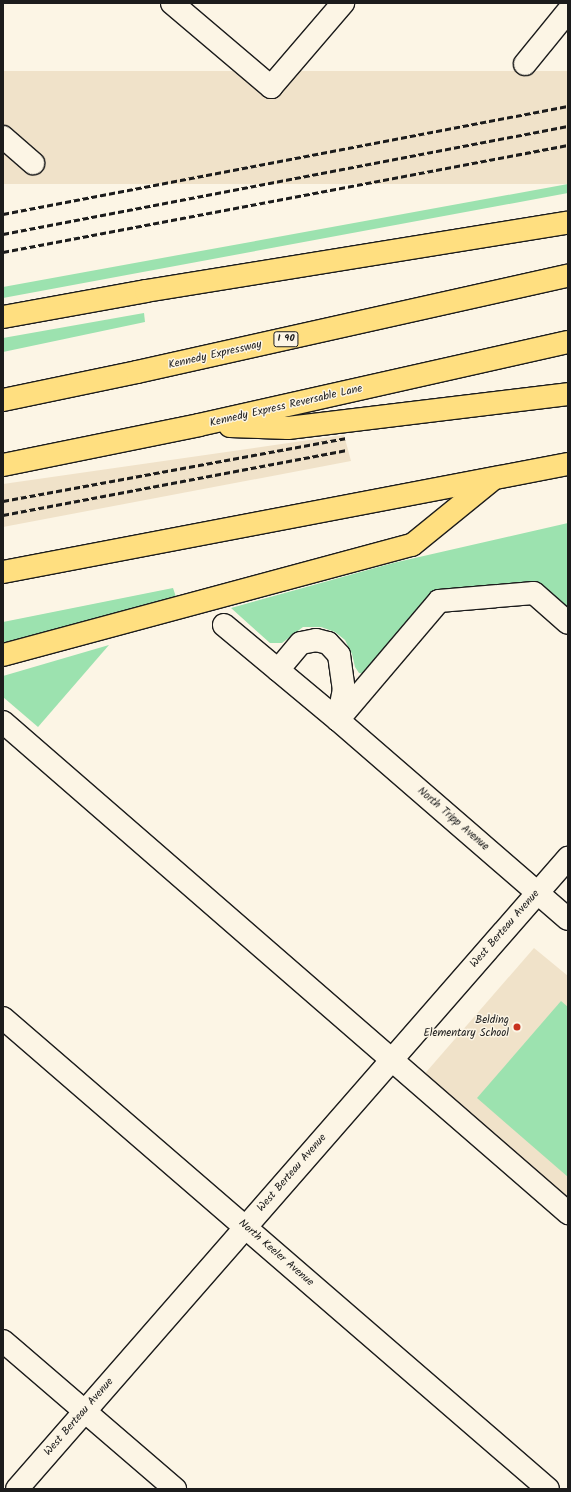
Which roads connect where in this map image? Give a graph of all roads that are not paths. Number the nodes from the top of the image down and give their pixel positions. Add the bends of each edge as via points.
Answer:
1 (172, 3) edge
2 (343, 3) edge
3 (568, 11) edge
4 (525, 64) dead end
5 (3, 137) edge
6 (33, 163) dead end
7 (568, 223) edge
8 (568, 276) edge
9 (3, 317) edge
10 (568, 342) edge
11 (568, 394) edge
12 (3, 400) edge
13 (199, 426) junction
14 (568, 464) edge
15 (3, 465) edge
16 (494, 479) junction
17 (3, 572) edge
18 (568, 623) edge
19 (224, 625) dead end
20 (3, 655) edge
21 (278, 670) junction
22 (338, 720) junction
23 (3, 722) edge
24 (568, 858) edge
25 (538, 892) junction
26 (568, 919) edge
27 (3, 1018) edge
28 (391, 1060) junction
29 (568, 1213) edge
30 (245, 1227) junction
31 (3, 1341) edge
32 (85, 1411) junction
33 (17, 1489) edge
34 (175, 1489) edge
35 (548, 1489) edge

1 - 2 street via 271,87
3 - 4 street
5 - 6 street
7 - 9 highway via 146,291
8 - 12 highway, Kennedy Expressway / I 90
10 - 13 highway, Kennedy Express Reversable Lane
11 - 13 highway via 288,428
13 - 15 highway, Kennedy Express Reversable Lane
14 - 16 highway
16 - 17 highway
16 - 20 highway via 412,545
18 - 22 street via 534,593 439,601
19 - 21 street, North Tripp Avenue
21 - 22 street, North Tripp Avenue
21 - 22 street via 301,643 316,640 328,643 339,655 344,689
22 - 25 street, North Tripp Avenue
23 - 28 street
24 - 25 street, West Berteau Avenue
25 - 26 street, North Tripp Avenue
25 - 28 street, West Berteau Avenue
27 - 30 street, North Keeler Avenue
28 - 29 street
28 - 30 street, West Berteau Avenue
30 - 32 street, West Berteau Avenue
30 - 35 street, North Keeler Avenue
31 - 32 street
32 - 33 street, West Berteau Avenue
32 - 34 street

